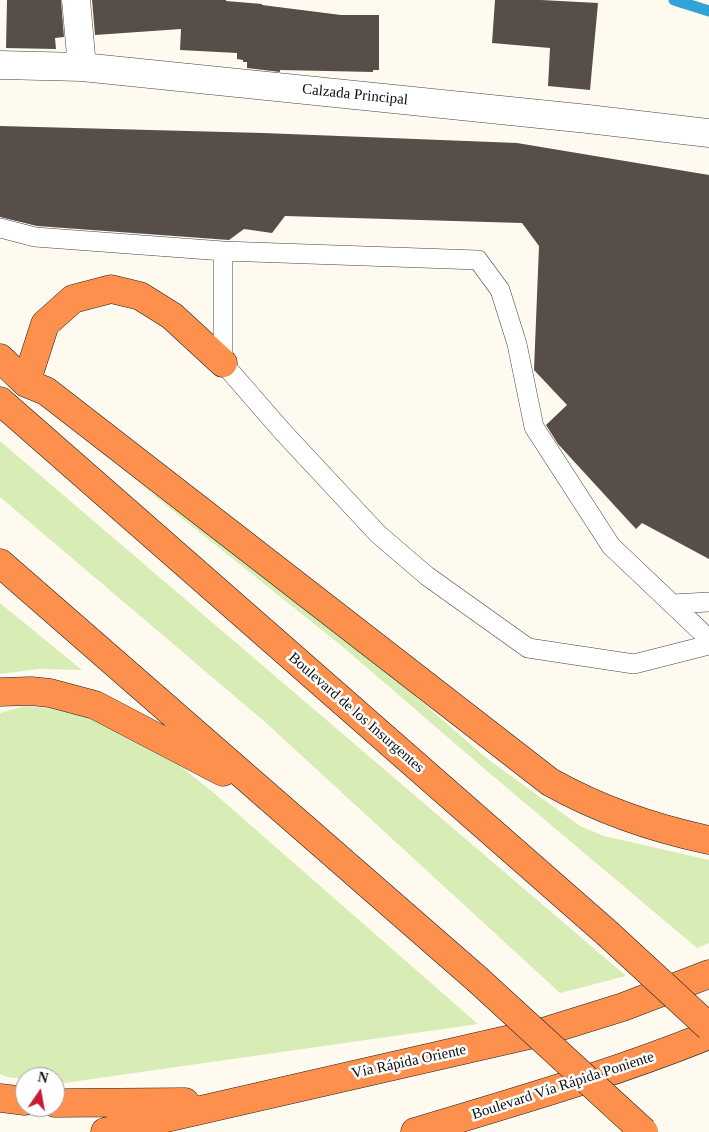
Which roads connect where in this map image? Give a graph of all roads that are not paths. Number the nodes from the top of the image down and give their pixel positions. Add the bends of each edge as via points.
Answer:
1 (76, 0) edge
2 (0, 65) edge
3 (82, 67) junction
4 (709, 134) edge
5 (0, 228) edge
6 (223, 251) junction
7 (0, 358) edge
8 (223, 363) junction
9 (26, 383) junction
10 (0, 401) edge
11 (0, 563) edge
12 (709, 602) edge
13 (672, 604) junction
14 (709, 639) edge
15 (709, 645) edge
16 (0, 692) edge
17 (265, 794) junction
18 (709, 840) edge
19 (709, 974) edge
20 (709, 1028) edge
21 (709, 1035) edge
22 (546, 1092) junction
23 (0, 1098) edge
24 (15, 1100) edge
25 (237, 1101) junction
26 (65, 1103) edge
27 (630, 1123) edge
28 (105, 1132) edge
29 (415, 1132) edge
30 (460, 1132) edge
31 (644, 1132) edge

1 - 3 street
2 - 3 street, Calzada Principal
3 - 4 street, Calzada Principal
5 - 6 lane via 35,237
6 - 8 lane
6 - 13 lane via 478,260 500,290 517,344 534,427 611,546
7 - 9 highway
8 - 9 highway via 172,316 140,296 111,289 73,299 45,324
8 - 15 lane via 378,534 427,576 528,648 634,664
9 - 18 highway via 46,391 550,782 638,822
10 - 20 highway, Boulevard de los Insurgentes, bridge via 607,933
11 - 17 highway
12 - 13 lane
13 - 14 lane
16 - 17 highway via 31,691 95,705
17 - 27 highway, bridge via 477,979
19 - 25 highway, Vía Rápida Oriente via 623,1007 546,1031
21 - 22 highway, Boulevard Vía Rápida Poniente via 657,1056
22 - 29 highway, Boulevard Vía Rápida Poniente
22 - 30 highway
23 - 24 highway
25 - 26 highway
25 - 28 highway, Vía Rápida Oriente
27 - 31 highway, bridge

